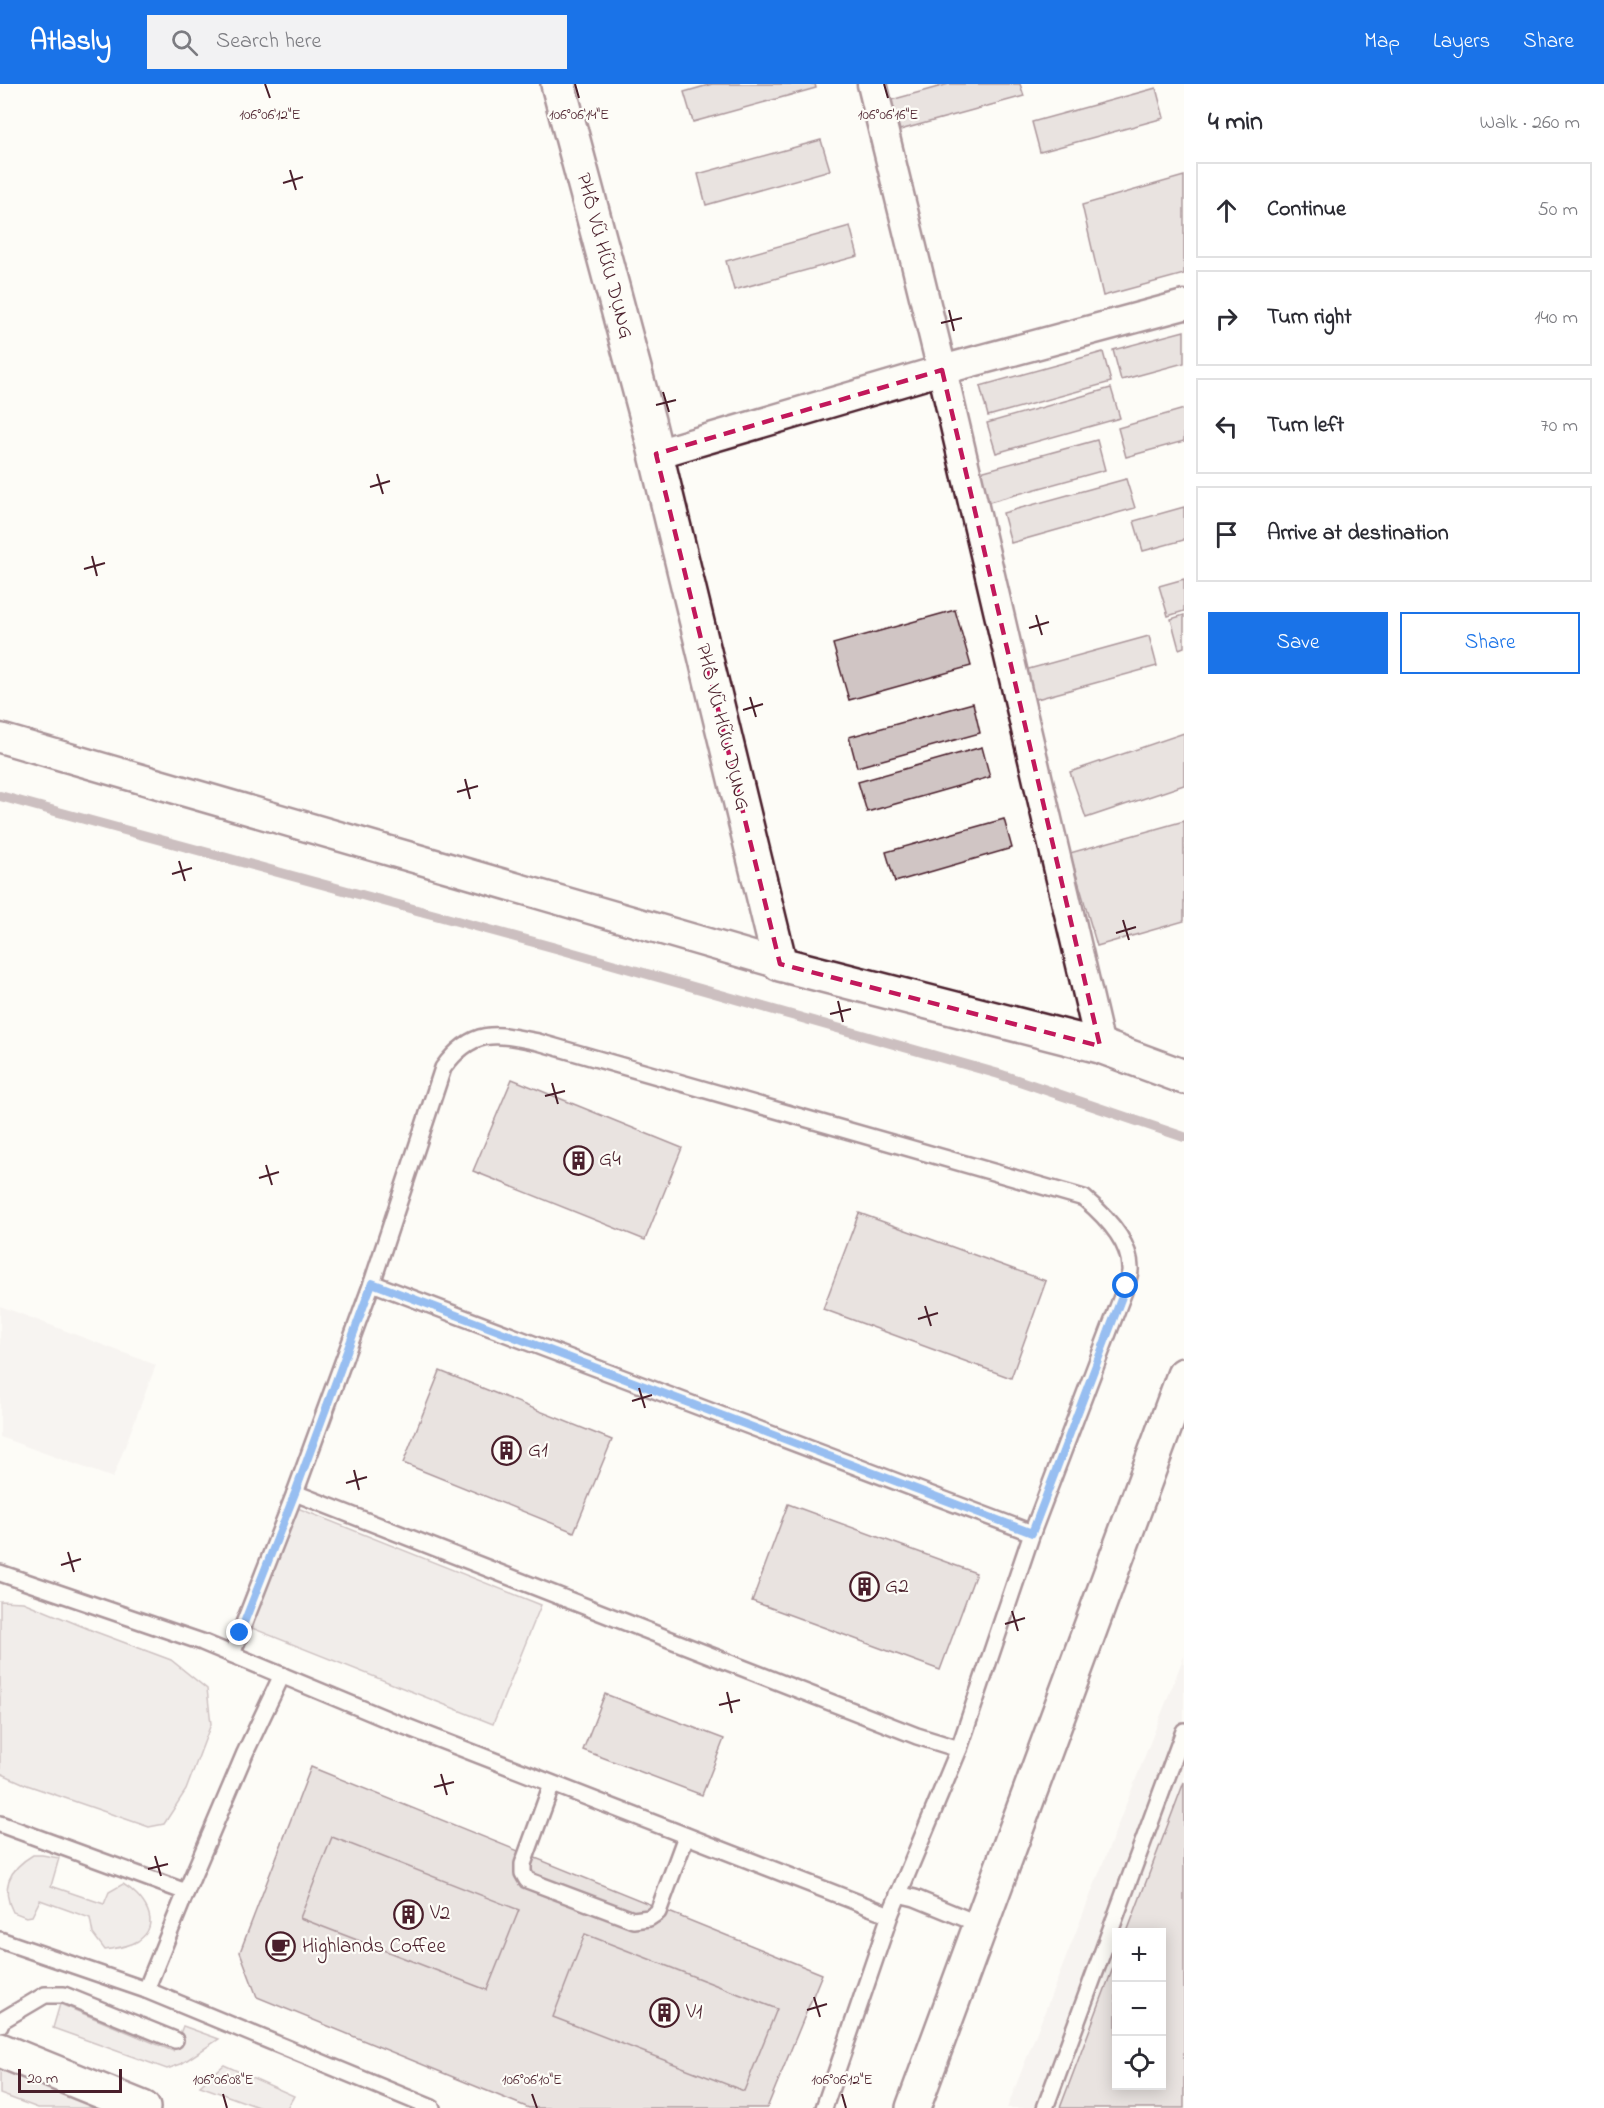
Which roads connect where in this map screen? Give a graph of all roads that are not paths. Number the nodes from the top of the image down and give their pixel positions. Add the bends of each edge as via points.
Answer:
1 (558, 84) edge
2 (872, 84) edge
3 (1184, 305) edge
4 (942, 370) junction
5 (656, 454) junction
6 (0, 738) edge
7 (780, 964) junction
8 (1100, 1046) junction
9 (1184, 1077) edge
10 (372, 1283) junction
11 (1184, 1375) edge
12 (1176, 1420) edge
13 (295, 1493) junction
14 (1032, 1533) junction
15 (0, 1573) edge
16 (232, 1654) junction
17 (282, 1676) junction
18 (1184, 1731) edge
19 (959, 1749) junction
20 (552, 1784) junction
21 (1, 1828) edge
22 (686, 1836) junction
23 (186, 1892) junction
24 (898, 1894) junction
25 (890, 1915) junction
26 (981, 1925) junction
27 (0, 1940) edge
28 (146, 1990) junction
29 (0, 2025) edge
30 (175, 2040) dead end
31 (0, 2050) edge
32 (142, 2108) edge
33 (432, 2108) edge
34 (824, 2108) edge
35 (913, 2108) edge
36 (1045, 2108) edge

1 - 5 street, PHỐ VŨ HỮU DỤNG
2 - 4 street
3 - 4 street
4 - 5 street
4 - 8 street
5 - 7 street, PHỐ VŨ HỮU DỤNG
6 - 7 street
7 - 8 street
8 - 9 street
10 - 13 lane
10 - 14 lane
10 - 14 lane via 443,1068 471,1041 490,1034 538,1042 1084,1198 1115,1229 1131,1268
11 - 12 street
12 - 26 street
13 - 16 lane
13 - 19 lane
14 - 19 lane
15 - 16 lane
16 - 17 lane
17 - 20 lane
17 - 23 lane
18 - 36 lane
19 - 24 lane
20 - 22 lane
20 - 22 lane via 523,1864 527,1880 633,1920 649,1918 658,1912
21 - 23 lane
22 - 25 lane
23 - 28 lane
24 - 25 lane
24 - 26 lane
25 - 34 lane
26 - 35 street
27 - 28 lane
28 - 33 lane
29 - 30 lane via 45,1995 64,1995
31 - 32 street

